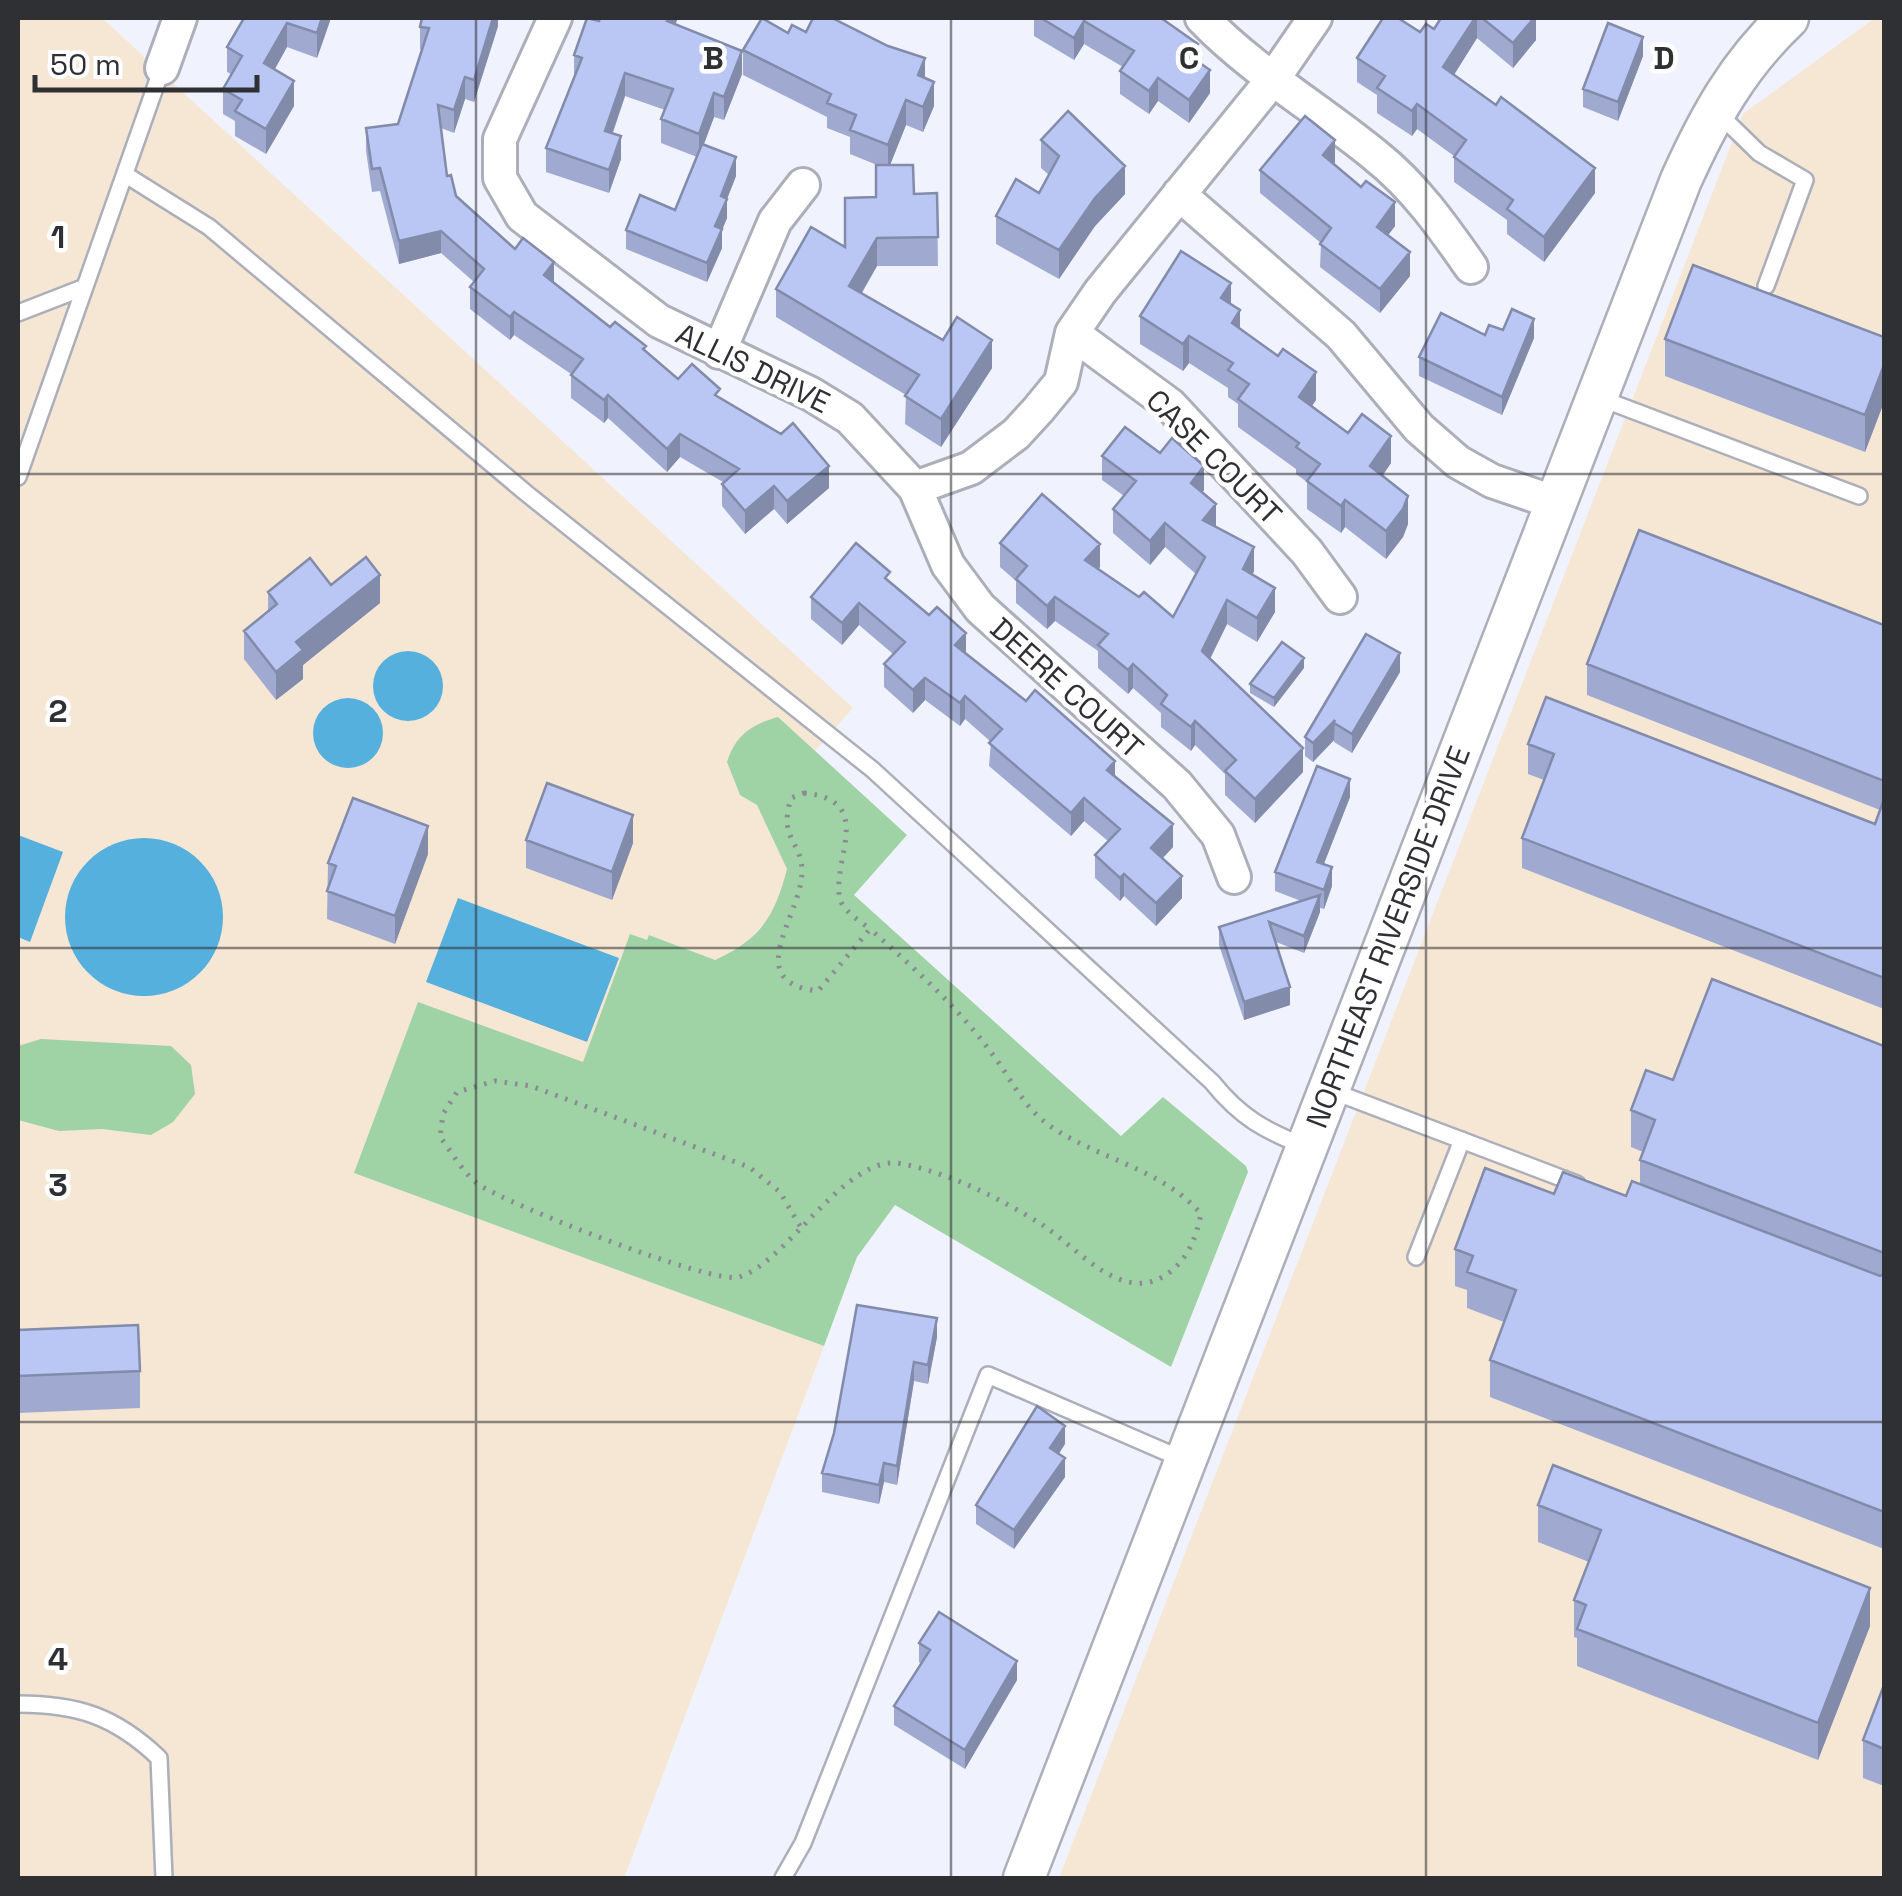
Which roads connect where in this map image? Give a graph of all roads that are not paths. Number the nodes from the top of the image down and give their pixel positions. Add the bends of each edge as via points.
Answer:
1 (180, 18) edge
2 (556, 18) edge
3 (1202, 18) edge
4 (1315, 18) edge
5 (1788, 18) edge
6 (162, 68) joint
7 (1273, 79) junction
8 (1713, 108) junction
9 (126, 175) junction
10 (803, 185) dead end
11 (1178, 194) junction
12 (1471, 267) dead end
13 (1766, 286) dead end
14 (86, 287) junction
15 (18, 313) edge
16 (1072, 333) junction
17 (718, 352) junction
18 (1597, 397) junction
19 (18, 477) edge
20 (915, 488) junction
21 (1860, 496) dead end
22 (1556, 504) junction
23 (1340, 597) dead end
24 (1234, 876) dead end
25 (1329, 1090) junction
26 (1462, 1140) junction
27 (1307, 1147) junction
28 (1588, 1188) edge
29 (1416, 1258) dead end
30 (1186, 1460) junction
31 (18, 1704) edge
32 (164, 1878) edge
33 (782, 1878) edge
34 (1024, 1878) edge

1 - 6 street
2 - 17 street, ALLIS DRIVE via 500,139 497,157 507,196 522,216 659,322
3 - 7 street
4 - 7 street
5 - 8 street, NORTHEAST RIVERSIDE DRIVE via 1757,47
6 - 9 lane
7 - 11 street
7 - 12 street via 1379,158 1428,206
8 - 13 lane via 1759,153 1806,183
8 - 18 street, NORTHEAST RIVERSIDE DRIVE
9 - 14 lane
9 - 27 lane via 210,226 526,493 874,770 1212,1082 1235,1111 1256,1128
10 - 17 street via 774,221
11 - 16 street
11 - 22 street via 1342,335 1419,428 1458,462
14 - 15 lane
14 - 19 lane
16 - 20 street via 1061,382 1016,434 970,468
16 - 23 street, CASE COURT via 1170,405 1307,552
17 - 20 street, ALLIS DRIVE via 850,418
18 - 21 lane
18 - 22 street, NORTHEAST RIVERSIDE DRIVE
20 - 24 street, DEERE COURT via 948,565 980,608 1177,785 1218,835
22 - 25 street, NORTHEAST RIVERSIDE DRIVE
25 - 26 lane
25 - 27 street, NORTHEAST RIVERSIDE DRIVE
26 - 28 lane
26 - 29 lane
27 - 30 street, NORTHEAST RIVERSIDE DRIVE
30 - 33 lane via 988,1376 802,1843
30 - 34 street, NORTHEAST RIVERSIDE DRIVE
31 - 32 lane via 64,1704 133,1733 159,1758

